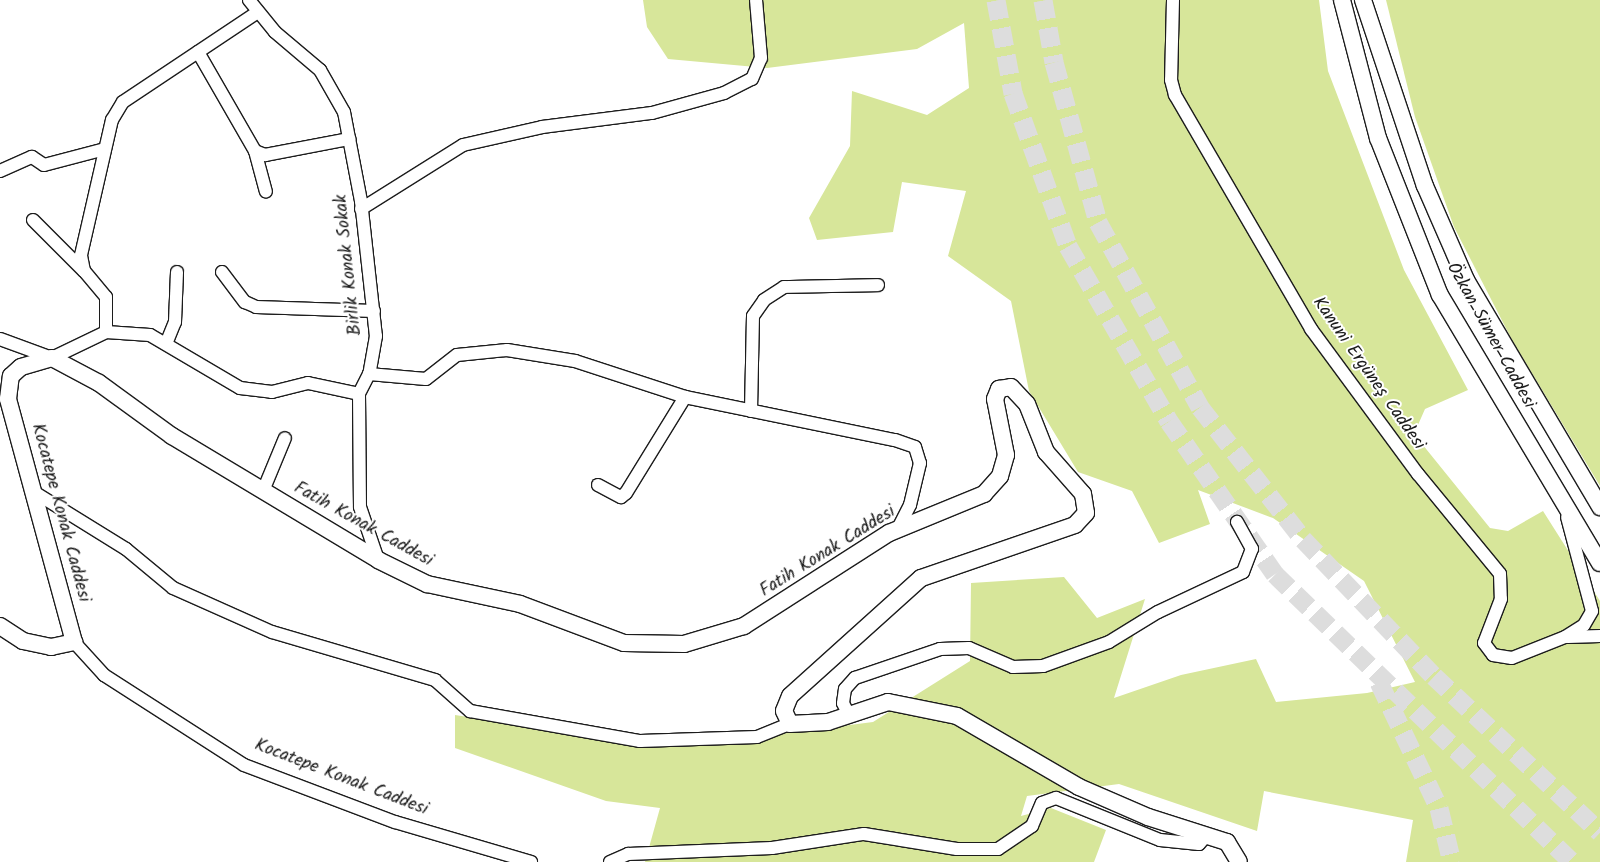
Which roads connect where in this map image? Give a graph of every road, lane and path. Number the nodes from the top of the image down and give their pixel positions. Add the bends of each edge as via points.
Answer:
1 (249, 0) edge
2 (756, 0) edge
3 (1173, 0) edge
4 (1342, 0) edge
5 (1363, 0) edge
6 (258, 12) junction
7 (198, 52) junction
8 (350, 139) junction
9 (105, 149) junction
10 (256, 151) junction
11 (0, 171) edge
12 (266, 192) dead end
13 (362, 209) junction
14 (33, 220) dead end
15 (84, 271) junction
16 (177, 272) dead end
17 (222, 272) dead end
18 (878, 285) dead end
19 (374, 311) junction
20 (106, 332) junction
21 (0, 339) edge
22 (166, 344) junction
23 (52, 358) junction
24 (370, 374) junction
25 (359, 394) junction
26 (685, 397) junction
27 (751, 412) junction
28 (285, 438) dead end
29 (598, 485) dead end
30 (263, 491) junction
31 (34, 492) junction
32 (1561, 497) junction
33 (1600, 507) edge
34 (1237, 522) dead end
35 (898, 529) junction
36 (378, 560) junction
37 (1600, 563) edge
38 (0, 626) edge
39 (1600, 636) edge
40 (1565, 637) junction
41 (74, 642) junction
42 (849, 715) junction
43 (790, 724) junction
44 (1206, 836) junction
45 (530, 862) edge
46 (610, 862) edge
47 (1239, 862) edge

1 - 6 street, Birlik Konak Sokak
2 - 13 street via 761,58 752,79 724,93 652,113 542,127 463,145
3 - 40 street, Kanuni Ergüneş Caddesi via 1171,80 1175,95 1311,329 1418,474 1500,574 1501,599 1486,631 1487,649 1499,658 1512,658
4 - 32 main road, Özkan Sümer Caddesi via 1378,138 1440,295
5 - 33 main road, Özkan Sümer Caddesi via 1424,186 1466,280
6 - 7 street
6 - 8 street, Birlik Konak Sokak via 275,32 320,70 336,93
7 - 9 street via 123,102 112,120
7 - 10 street
8 - 10 street via 265,155
8 - 13 street, Birlik Konak Sokak
9 - 11 street via 44,165 32,157
9 - 15 street via 81,255
10 - 12 street
13 - 19 street, Birlik Konak Sokak
14 - 15 street
15 - 20 street via 106,297
16 - 22 street via 175,322
17 - 19 street via 245,302 256,307
18 - 27 street via 784,286 764,300 753,316
19 - 24 street, Birlik Konak Sokak via 376,336
20 - 22 street via 150,335
20 - 23 street
21 - 23 street, Fatih Konak Caddesi
22 - 25 street via 240,388 272,392 308,384
23 - 30 main road, Fatih Konak Caddesi via 99,383 172,436
23 - 31 main road, Kocatepe Konak Caddesi via 21,367 11,376 8,399
24 - 25 street, Birlik Konak Sokak
24 - 26 street via 426,379 457,355 507,350 575,362
25 - 36 street, Birlik Konak Sokak via 360,507
26 - 27 street
26 - 29 street via 626,493 621,497
27 - 35 street via 916,448 920,463 910,505
28 - 30 street
30 - 36 main road, Fatih Konak Caddesi
31 - 41 main road, Kocatepe Konak Caddesi via 38,520
31 - 43 street via 126,550 174,588 272,632 435,680 470,711 640,741 757,737
32 - 37 main road, Özkan Sümer Caddesi
32 - 40 street via 1592,597 1592,611 1584,625
34 - 42 street via 1252,549 1243,572 1158,612 1109,642 1043,666 1013,667 969,648 940,649 872,668 845,689 843,703
35 - 36 main road, Fatih Konak Caddesi via 752,622 684,644 624,643 520,604 427,584
35 - 43 main road, Fatih Konak Caddesi via 984,494 1000,476 1006,455 995,399 999,389 1011,387 1027,404 1046,452 1084,494 1086,513 1075,525 921,578 902,591 790,696 784,711
38 - 41 main road via 23,641 51,647
39 - 40 street
41 - 45 street, Kocatepe Konak Caddesi via 104,675 244,765 404,825
42 - 43 main road via 828,722
42 - 44 main road via 888,702 957,716 1079,787
44 - 46 street via 1199,844 1160,840 1056,798 1042,803 1032,826 998,849 957,849 864,834 772,848 628,854
44 - 47 main road via 1227,842

